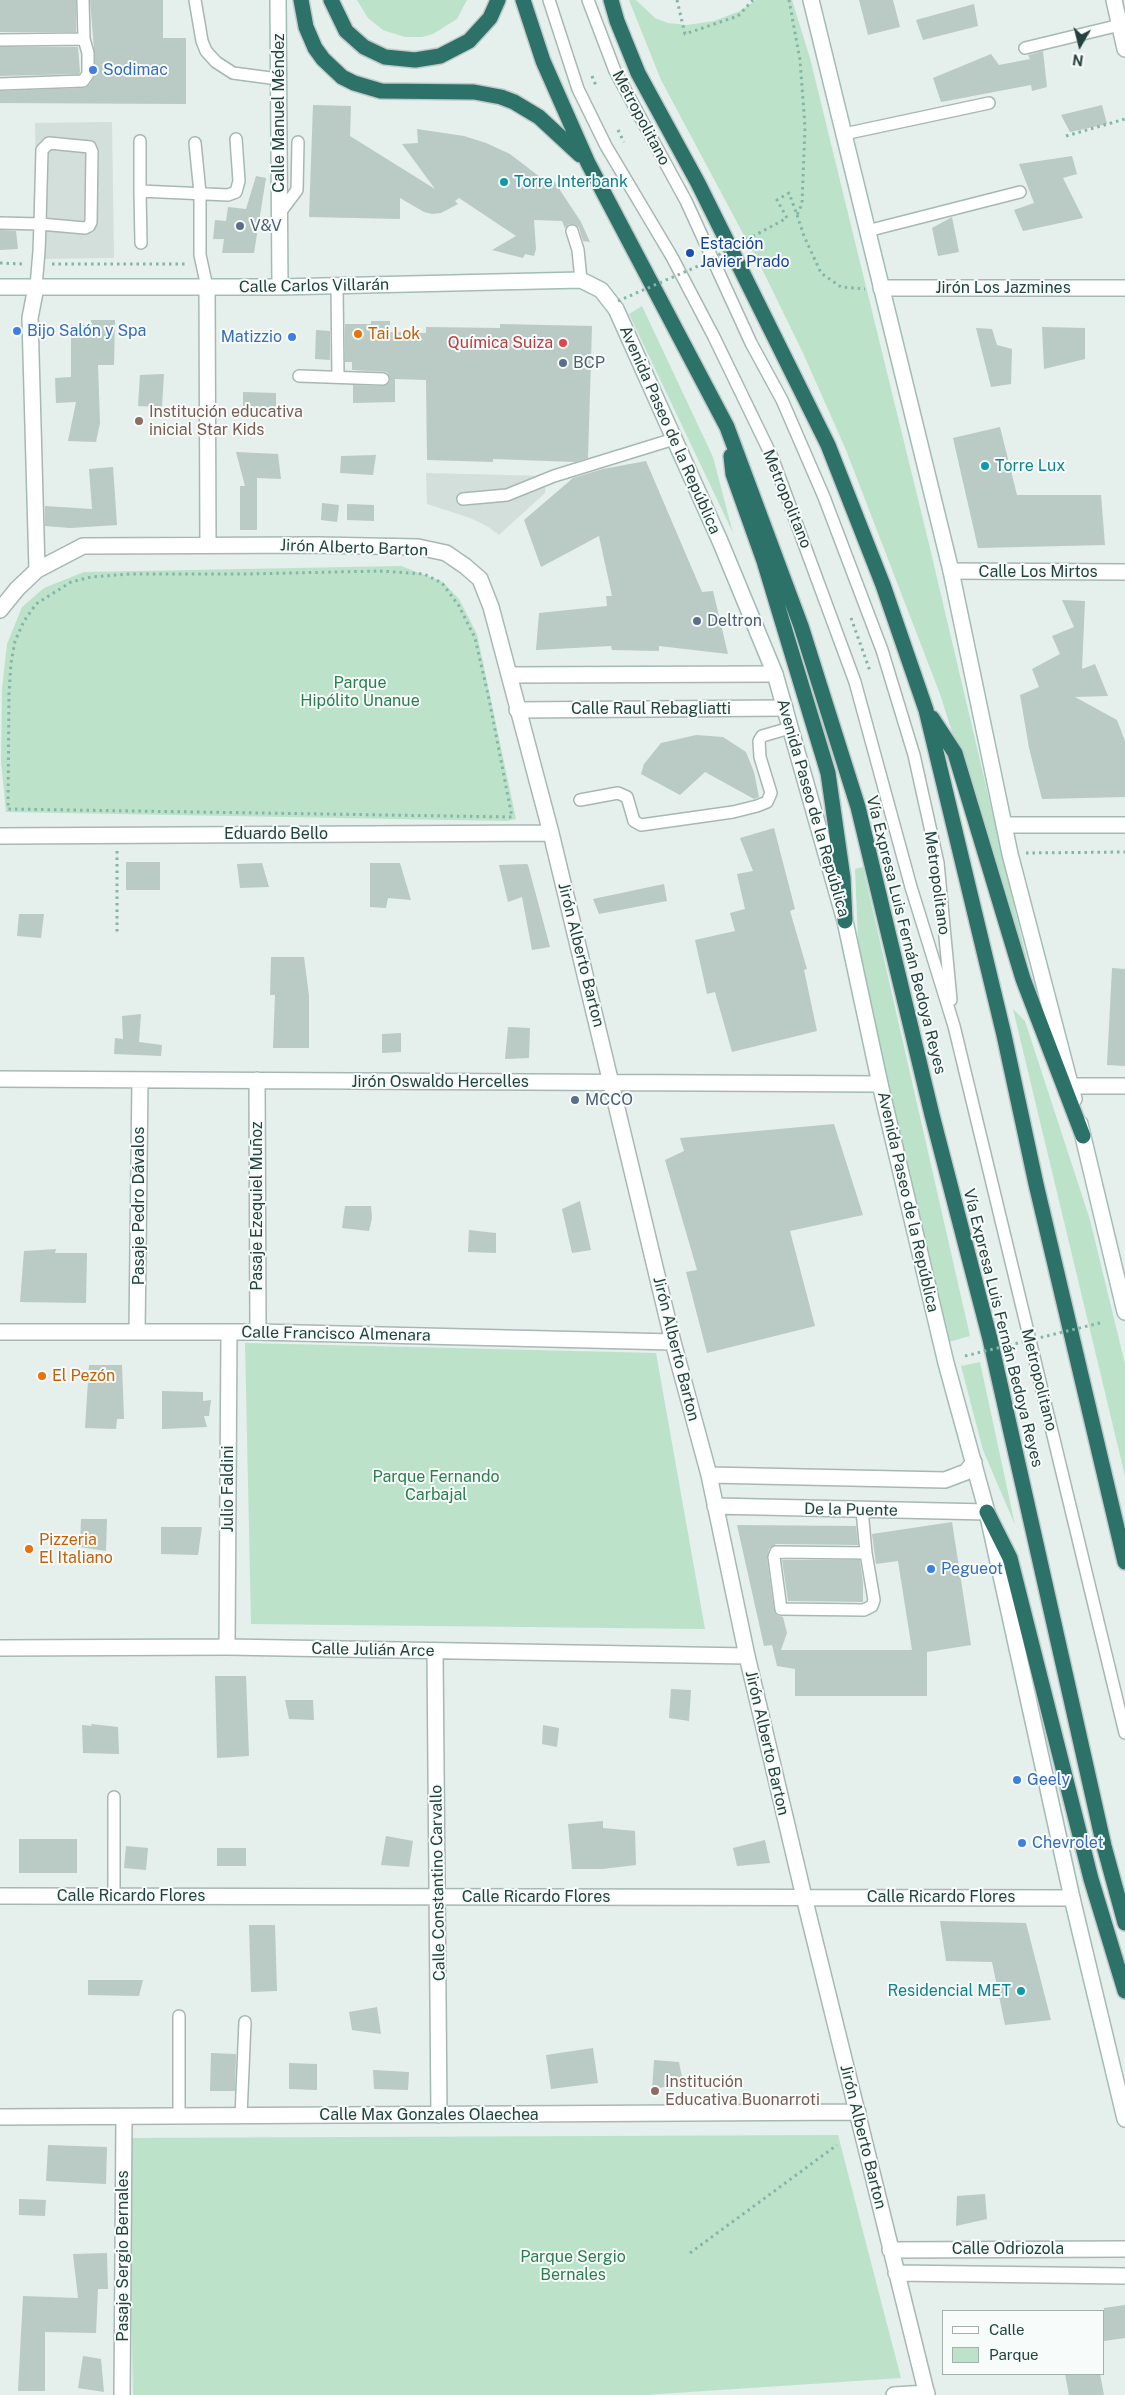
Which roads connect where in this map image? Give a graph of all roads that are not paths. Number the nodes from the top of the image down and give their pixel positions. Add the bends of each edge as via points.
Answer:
1 (83, 0) edge
2 (194, 0) edge
3 (278, 0) edge
4 (301, 0) edge
5 (331, 0) edge
6 (498, 0) edge
7 (523, 0) edge
8 (549, 0) edge
9 (588, 0) edge
10 (611, 0) edge
11 (810, 0) edge
12 (1114, 0) edge
13 (1120, 25) junction
14 (84, 39) junction
15 (0, 40) edge
16 (1025, 48) dead end
17 (1125, 49) edge
18 (278, 79) junction
19 (0, 84) edge
20 (989, 103) dead end
21 (844, 134) junction
22 (236, 140) dead end
23 (140, 141) dead end
24 (298, 142) dead end
25 (195, 143) dead end
26 (588, 163) junction
27 (140, 191) junction
28 (1020, 192) dead end
29 (200, 193) junction
30 (279, 214) junction
31 (0, 223) edge
32 (40, 224) junction
33 (868, 230) junction
34 (572, 231) dead end
35 (141, 243) dead end
36 (581, 280) junction
37 (337, 285) junction
38 (881, 286) junction
39 (0, 287) edge
40 (207, 287) junction
41 (280, 287) junction
42 (36, 288) junction
43 (1125, 288) edge
44 (299, 376) dead end
45 (338, 377) junction
46 (383, 379) dead end
47 (727, 427) junction
48 (674, 439) junction
49 (463, 500) dead end
50 (208, 545) junction
51 (37, 570) junction
52 (951, 571) junction
53 (1125, 572) edge
54 (0, 610) edge
55 (775, 674) junction
56 (509, 675) junction
57 (785, 708) junction
58 (518, 710) junction
59 (926, 710) junction
60 (790, 728) junction
61 (580, 800) dead end
62 (1005, 825) junction
63 (1125, 825) edge
64 (551, 833) junction
65 (0, 836) edge
66 (845, 922) junction
67 (954, 1026) junction
68 (0, 1079) edge
69 (140, 1080) junction
70 (257, 1080) junction
71 (612, 1083) junction
72 (880, 1084) junction
73 (1071, 1086) junction
74 (1125, 1086) edge
75 (1083, 1136) junction
76 (1125, 1312) edge
77 (0, 1332) edge
78 (137, 1332) junction
79 (229, 1332) junction
80 (258, 1332) junction
81 (673, 1342) junction
82 (974, 1462) junction
83 (709, 1475) junction
84 (715, 1506) junction
85 (862, 1510) junction
86 (987, 1512) junction
87 (866, 1553) junction
88 (1125, 1562) edge
89 (227, 1647) junction
90 (0, 1648) edge
91 (435, 1652) junction
92 (747, 1656) junction
93 (1125, 1733) edge
94 (114, 1797) dead end
95 (0, 1896) edge
96 (114, 1896) junction
97 (439, 1897) junction
98 (804, 1897) junction
99 (1072, 1898) junction
100 (1125, 1924) edge
101 (1125, 1991) edge
102 (180, 2016) dead end
103 (246, 2022) dead end
104 (858, 2112) junction
105 (440, 2115) junction
106 (179, 2116) junction
107 (241, 2116) junction
108 (0, 2117) edge
109 (124, 2117) junction
110 (1125, 2119) edge
111 (1125, 2249) edge
112 (890, 2250) junction
113 (896, 2273) junction
114 (1125, 2276) edge
115 (927, 2394) edge
116 (122, 2395) edge
117 (894, 2395) edge

1 - 14 lane
2 - 18 lane via 202,40 206,51 216,62 233,73
3 - 18 street, Calle Manuel Méndez
4 - 26 highway via 306,27 315,48 342,77 381,91 474,92 514,102 548,125
5 - 6 highway via 346,31 364,47 385,57 415,60 440,56 469,41 490,18
7 - 26 highway, Vía Expresa Luis Fernán Bedoya Reyes via 543,61
8 - 67 lane, Metropolitano via 578,89 606,146 672,256 772,458 855,682 911,886
9 - 67 lane, Metropolitano via 615,71 686,201 751,343 782,400 824,497 882,650 914,755 938,863
10 - 59 highway via 616,21 638,73 720,227 828,445 883,586
11 - 21 street
12 - 13 street
13 - 16 lane
13 - 17 street
14 - 15 lane
14 - 19 lane via 88,74 83,81
18 - 30 street, Calle Manuel Méndez
20 - 21 lane
21 - 33 street
22 - 29 lane via 239,182 236,192 228,195
23 - 27 lane
24 - 30 lane via 297,190
25 - 29 lane
26 - 47 highway, Vía Expresa Luis Fernán Bedoya Reyes
27 - 29 lane
27 - 35 lane
28 - 33 lane
29 - 40 lane via 201,264
30 - 41 street, Calle Manuel Méndez
31 - 32 lane
32 - 32 lane via 89,226 90,147 48,143 44,146
32 - 42 lane
33 - 38 street
34 - 36 lane
36 - 37 street, Calle Carlos Villarán
36 - 48 street, Avenida Paseo de la República via 601,290 617,305
37 - 41 street, Calle Carlos Villarán
37 - 45 lane
38 - 43 street, Jirón Los Jazmines
38 - 52 street
39 - 42 street, Calle Carlos Villarán
40 - 41 street, Calle Carlos Villarán
40 - 42 street, Calle Carlos Villarán
40 - 50 street
42 - 51 street via 30,318
44 - 45 lane
45 - 46 lane
47 - 66 highway via 734,474 764,561 828,773 843,878
47 - 100 highway, Vía Expresa Luis Fernán Bedoya Reyes via 802,626 858,806 932,1116 990,1339 1104,1846
48 - 49 lane via 554,476 507,495
48 - 55 street, Avenida Paseo de la República
50 - 51 street, Jirón Alberto Barton via 83,546
50 - 56 street, Jirón Alberto Barton via 418,547 446,553 480,579
51 - 54 street, Jirón Alberto Barton
52 - 53 street, Calle Los Mirtos
52 - 62 street
55 - 56 street, Calle Raul Rebagliatti
55 - 57 street, Avenida Paseo de la República
56 - 58 street, Jirón Alberto Barton
57 - 58 street, Calle Raul Rebagliatti
57 - 60 street, Avenida Paseo de la República
58 - 64 street, Jirón Alberto Barton
59 - 75 highway via 955,753 1023,979
59 - 88 highway
60 - 61 lane via 762,736 759,741 760,757 771,793 767,802 757,806 641,825 634,821 627,797 618,793
60 - 66 street, Avenida Paseo de la República
62 - 63 street
62 - 73 street
64 - 65 street, Eduardo Bello
64 - 71 street, Jirón Alberto Barton
66 - 72 street, Avenida Paseo de la República
67 - 93 lane, Metropolitano
68 - 69 street, Jirón Oswaldo Hercelles
69 - 70 street, Jirón Oswaldo Hercelles
69 - 78 street, Pasaje Pedro Dávalos
70 - 71 street, Jirón Oswaldo Hercelles
70 - 80 street, Pasaje Ezequiel Muñoz
71 - 72 street, Jirón Oswaldo Hercelles
71 - 81 street, Jirón Alberto Barton
72 - 82 street, Avenida Paseo de la República via 946,1363
73 - 74 street
73 - 75 street
75 - 76 street
77 - 78 street, Calle Francisco Almenara
78 - 79 street, Calle Francisco Almenara
79 - 80 street, Calle Francisco Almenara
79 - 89 street, Julio Faldini
80 - 81 street, Calle Francisco Almenara
81 - 83 street, Jirón Alberto Barton
82 - 83 street, De la Puente via 966,1472 945,1480
82 - 86 street, Avenida Paseo de la República
83 - 84 street, Jirón Alberto Barton
84 - 85 street, De la Puente
84 - 92 street, Jirón Alberto Barton
85 - 86 street, De la Puente
85 - 87 lane
86 - 99 street, Avenida Paseo de la República
86 - 101 highway via 1010,1558 1091,1879
87 - 87 lane via 874,1600 872,1606 864,1610 781,1608 776,1552
89 - 90 street, Calle Julián Arce
89 - 91 street, Calle Julián Arce
91 - 92 street, Calle Julián Arce
91 - 97 street, Calle Constantino Carvallo
92 - 98 street, Jirón Alberto Barton
94 - 96 lane
95 - 96 street, Calle Ricardo Flores
96 - 97 street, Calle Ricardo Flores
97 - 98 street, Calle Ricardo Flores
97 - 105 street, Calle Constantino Carvallo
98 - 99 street, Calle Ricardo Flores
98 - 104 street, Jirón Alberto Barton
99 - 110 street, Avenida Paseo de la República
102 - 106 lane
103 - 107 lane
104 - 105 street, Calle Max Gonzales Olaechea
104 - 112 street, Jirón Alberto Barton
105 - 107 street, Calle Max Gonzales Olaechea
106 - 107 street, Calle Max Gonzales Olaechea
106 - 109 street, Calle Max Gonzales Olaechea
108 - 109 street, Calle Max Gonzales Olaechea
109 - 116 street, Pasaje Sergio Bernales
111 - 112 street, Calle Odriozola
112 - 113 street, Jirón Alberto Barton
113 - 114 street, Calle Odriozola
113 - 115 street, Jirón Alberto Barton
115 - 117 street

